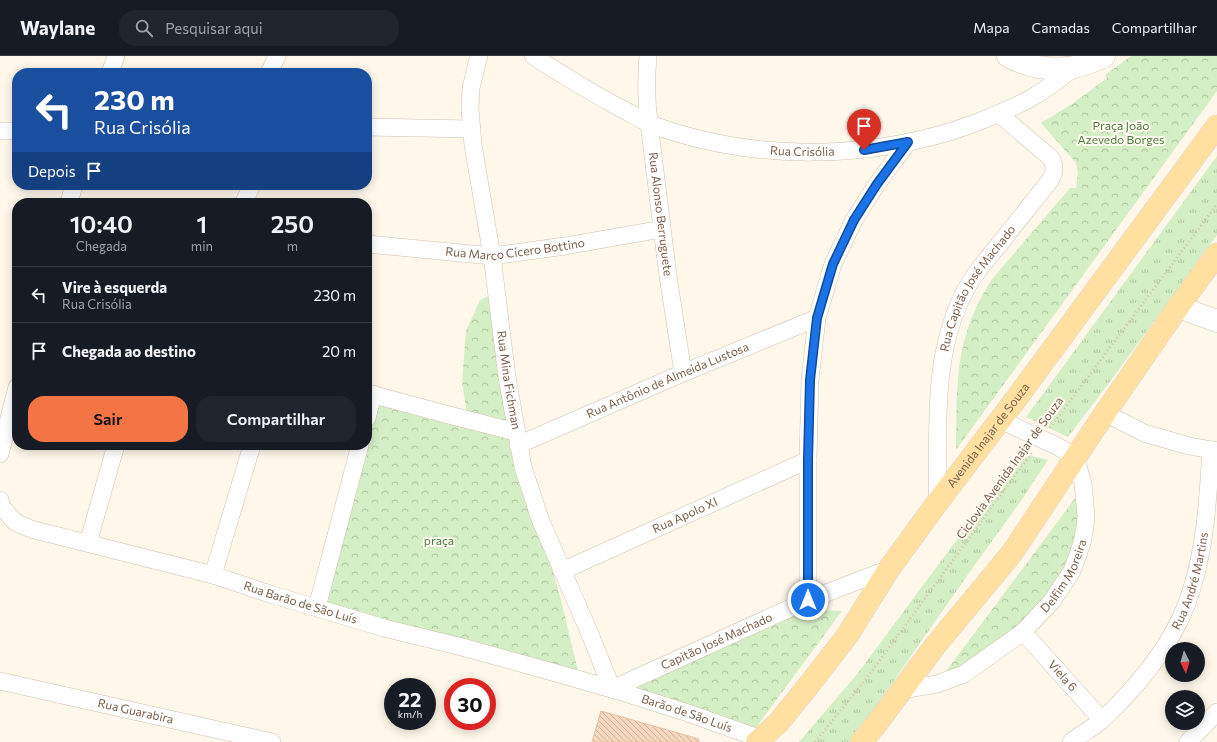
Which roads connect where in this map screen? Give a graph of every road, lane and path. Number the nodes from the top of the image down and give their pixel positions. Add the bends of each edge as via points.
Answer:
1 (116, 56) edge
2 (276, 56) edge
3 (479, 56) edge
4 (533, 56) edge
5 (648, 56) edge
6 (1008, 56) edge
7 (1104, 56) edge
8 (1075, 67) junction
9 (112, 68) edge
10 (271, 68) edge
11 (999, 114) junction
12 (649, 123) junction
13 (1217, 126) edge
14 (372, 127) edge
15 (472, 129) junction
16 (12, 131) edge
17 (0, 132) edge
18 (908, 142) junction
19 (1217, 204) edge
20 (662, 229) junction
21 (372, 244) edge
22 (1217, 254) edge
23 (492, 256) junction
24 (1178, 306) junction
25 (817, 318) junction
26 (1217, 321) edge
27 (683, 373) junction
28 (372, 395) edge
29 (12, 407) edge
30 (1105, 413) junction
31 (1000, 420) junction
32 (517, 438) junction
33 (1041, 439) junction
34 (115, 450) edge
35 (250, 450) edge
36 (359, 450) edge
37 (1214, 450) edge
38 (0, 454) edge
39 (1075, 457) junction
40 (808, 460) junction
41 (0, 500) edge
42 (937, 503) junction
43 (88, 543) junction
44 (889, 569) junction
45 (562, 571) junction
46 (213, 575) junction
47 (808, 600) junction
48 (317, 607) junction
49 (1023, 632) junction
50 (0, 681) edge
51 (612, 689) junction
52 (901, 690) junction
53 (1217, 712) edge
54 (1102, 720) junction
55 (764, 741) edge
56 (272, 742) edge
57 (815, 742) edge
58 (861, 742) edge
59 (1071, 742) edge
60 (1188, 742) edge

1 - 9 street
2 - 10 street
3 - 15 street, Rua Mina Fichman via 471,88
4 - 12 street, Rua Crisólia
5 - 12 street, Rua Alonso Berruguete via 646,100
6 - 8 street via 1018,62 1046,68
7 - 8 street
8 - 11 street, Rua Crisólia via 1032,98
11 - 18 street, Rua Crisólia via 954,130
11 - 42 street, Rua Capitão José Machado via 1051,158 1055,172 977,271 962,296 951,322 940,374
12 - 18 street, Rua Crisólia via 692,138 753,148 812,153 864,150
12 - 20 street, Rua Alonso Berruguete
13 - 31 main road, Avenida Inajar de Souza
14 - 15 street
15 - 23 street, Rua Mina Fichman
16 - 17 street
18 - 25 street via 854,220 833,264
19 - 33 path, Ciclovia Avenida Inajar de Souza
20 - 23 street, Rua Marco Cícero Bottino
20 - 27 street, Rua Alonso Berruguete
21 - 23 street, Rua Marco Cícero Bottino
22 - 24 main road
23 - 32 street, Rua Mina Fichman
24 - 26 street
24 - 30 main road
25 - 27 street, Rua Antônio de Almeida Lustosa
25 - 40 street via 810,380
27 - 32 street, Rua Antônio de Almeida Lustosa
28 - 32 street via 449,415
29 - 38 street
30 - 37 street via 1144,433 1189,446
30 - 39 main road
31 - 33 street
31 - 42 main road, Avenida Inajar de Souza
32 - 45 street, Rua Mina Fichman via 523,467 538,512
33 - 39 street
33 - 57 path, Ciclovia Avenida Inajar de Souza via 863,683
34 - 43 street
35 - 46 street
36 - 48 street
37 - 54 street, Rua André Martins via 1202,549 1182,615 1167,643 1136,684
39 - 49 street, Delfim Moreira via 1083,483 1085,522 1082,543 1072,571 1052,601
39 - 52 main road via 1012,553
40 - 45 street, Rua Apolo XI
40 - 47 street
41 - 43 street, Rua Barão de São Luís via 15,522 31,529
42 - 44 main road, Avenida Inajar de Souza
43 - 46 street, Rua Barão de São Luís
44 - 47 street, Capitão José Machado
44 - 55 main road, Avenida Inajar de Souza via 846,636
45 - 51 street, Rua Mina Fichman
46 - 48 street, Rua Barão de São Luís
47 - 51 street, Capitão José Machado
48 - 51 street, Rua Barão de São Luís via 384,628
49 - 52 street, Delfim Moreira via 964,674 938,684
49 - 54 street, Viela 6
50 - 56 street, Rua Guarabira
51 - 55 street, Barão de São Luís
52 - 58 main road
53 - 60 street
54 - 59 street, Rua André Martins

